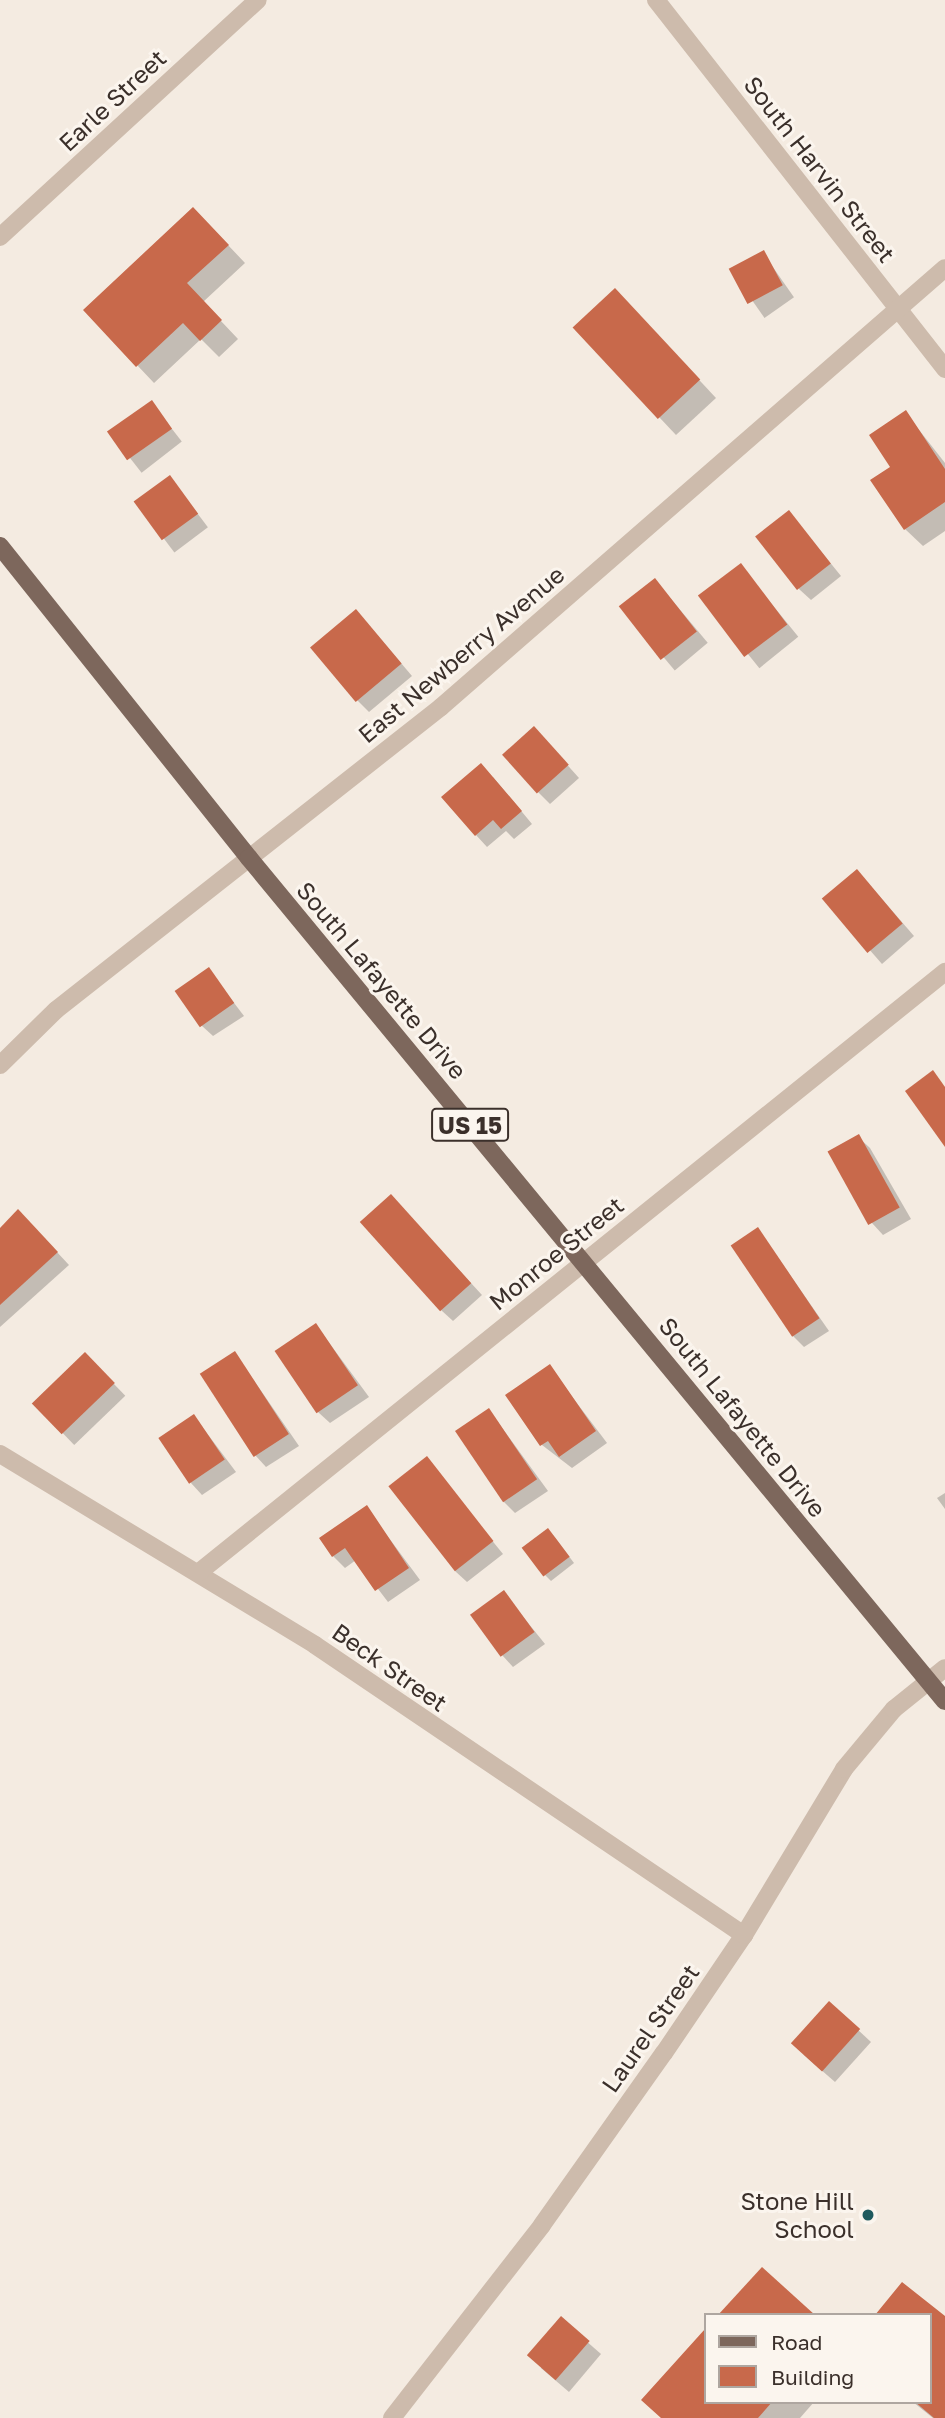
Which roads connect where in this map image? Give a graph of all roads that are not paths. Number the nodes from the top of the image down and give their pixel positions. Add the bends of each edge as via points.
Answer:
1 (258, 0) edge
2 (656, 0) edge
3 (0, 237) edge
4 (945, 268) edge
5 (898, 309) junction
6 (945, 369) edge
7 (0, 546) edge
8 (249, 858) junction
9 (945, 972) edge
10 (0, 1065) edge
11 (584, 1262) junction
12 (0, 1454) edge
13 (198, 1573) junction
14 (945, 1668) edge
15 (928, 1681) junction
16 (945, 1701) edge
17 (744, 1935) junction
18 (392, 2418) edge

1 - 3 street, Earle Street
2 - 5 street, South Harvin Street
4 - 5 street, East Newberry Avenue
5 - 6 street, South Harvin Street
5 - 8 street, East Newberry Avenue via 441,707
7 - 8 main road, South Lafayette Drive / US 15
8 - 10 street, East Newberry Avenue via 56,1010
8 - 11 main road, South Lafayette Drive / US 15
9 - 11 street, Monroe Street
11 - 13 street, Monroe Street
11 - 15 main road, South Lafayette Drive / US 15
12 - 13 street, Beck Street
13 - 17 street, Beck Street via 315,1644
14 - 15 street, Laurel Street
15 - 16 main road, South Lafayette Drive / US 15
15 - 17 street, Laurel Street via 894,1709 844,1769
17 - 18 street, Laurel Street via 542,2225

